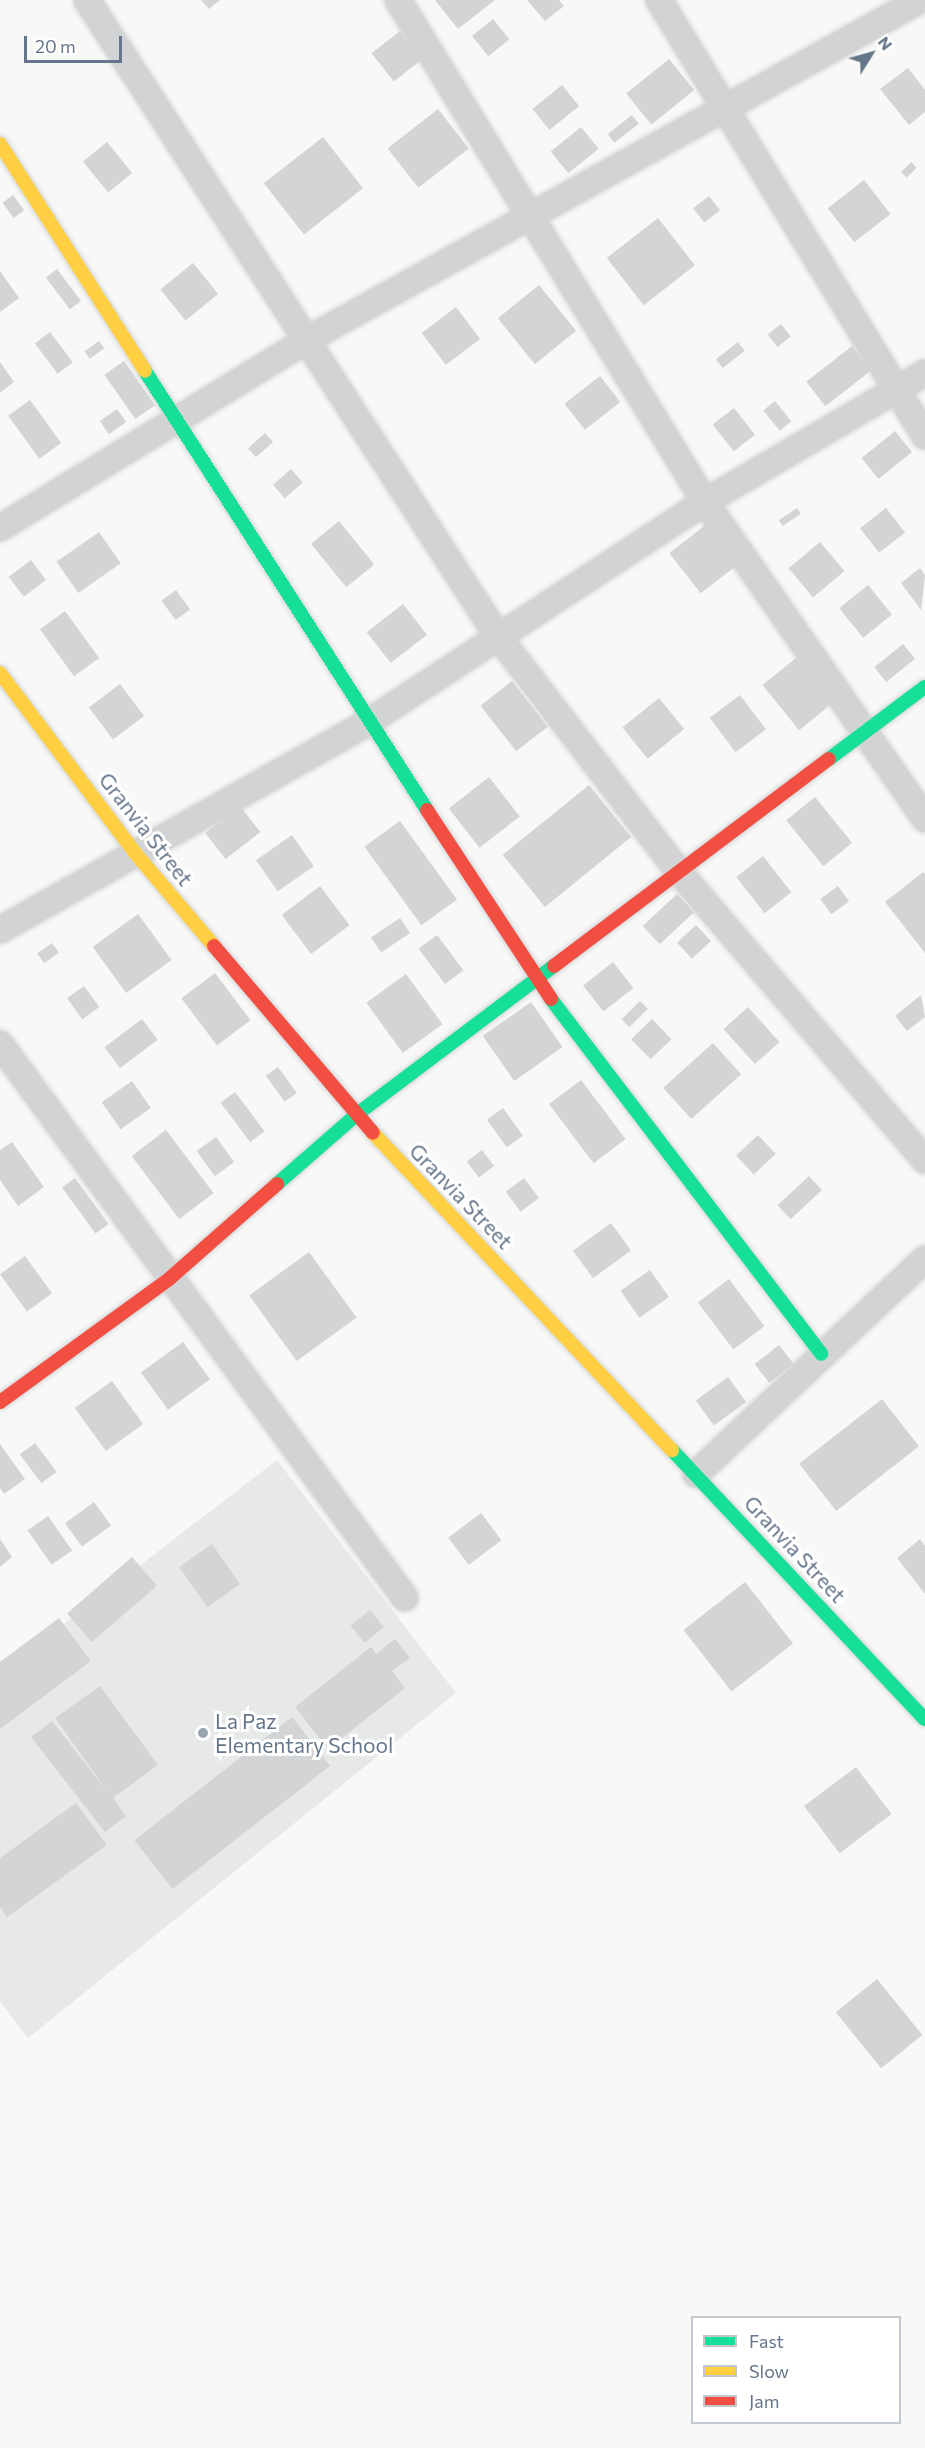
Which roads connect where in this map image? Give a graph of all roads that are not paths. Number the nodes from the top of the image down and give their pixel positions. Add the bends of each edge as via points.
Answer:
1 (87, 0) edge
2 (398, 0) edge
3 (659, 0) edge
4 (920, 0) edge
5 (721, 107) junction
6 (0, 144) edge
7 (530, 220) junction
8 (303, 342) junction
9 (925, 373) edge
10 (894, 392) junction
11 (179, 419) junction
12 (925, 436) edge
13 (705, 502) junction
14 (0, 528) edge
15 (497, 635) junction
16 (0, 673) edge
17 (925, 687) edge
18 (367, 723) junction
19 (864, 729) junction
20 (925, 819) edge
21 (136, 854) junction
22 (678, 871) junction
23 (0, 930) edge
24 (535, 978) junction
25 (0, 1044) edge
26 (356, 1115) junction
27 (925, 1160) edge
28 (925, 1259) edge
29 (169, 1279) junction
30 (821, 1354) junction
31 (0, 1402) edge
32 (696, 1474) junction
33 (405, 1598) dead end
34 (925, 1719) edge

1 - 8 street
2 - 7 street
3 - 5 street
4 - 5 street
5 - 7 street
5 - 10 street
6 - 11 street
7 - 8 street
7 - 13 street
8 - 11 street
8 - 15 street
9 - 10 street
10 - 12 street
10 - 13 street
11 - 14 street
11 - 18 street
13 - 15 street
13 - 19 street
15 - 18 street
15 - 22 street
16 - 21 street, Granvia Street
17 - 19 street
18 - 21 street
18 - 24 street
19 - 20 street
19 - 22 street
21 - 23 street
21 - 26 street, Granvia Street
22 - 24 street
22 - 27 street
24 - 26 street
24 - 30 street
25 - 29 street
26 - 29 street
26 - 32 street, Granvia Street
28 - 30 street
29 - 31 street
29 - 33 street
30 - 32 street
32 - 34 street, Granvia Street

